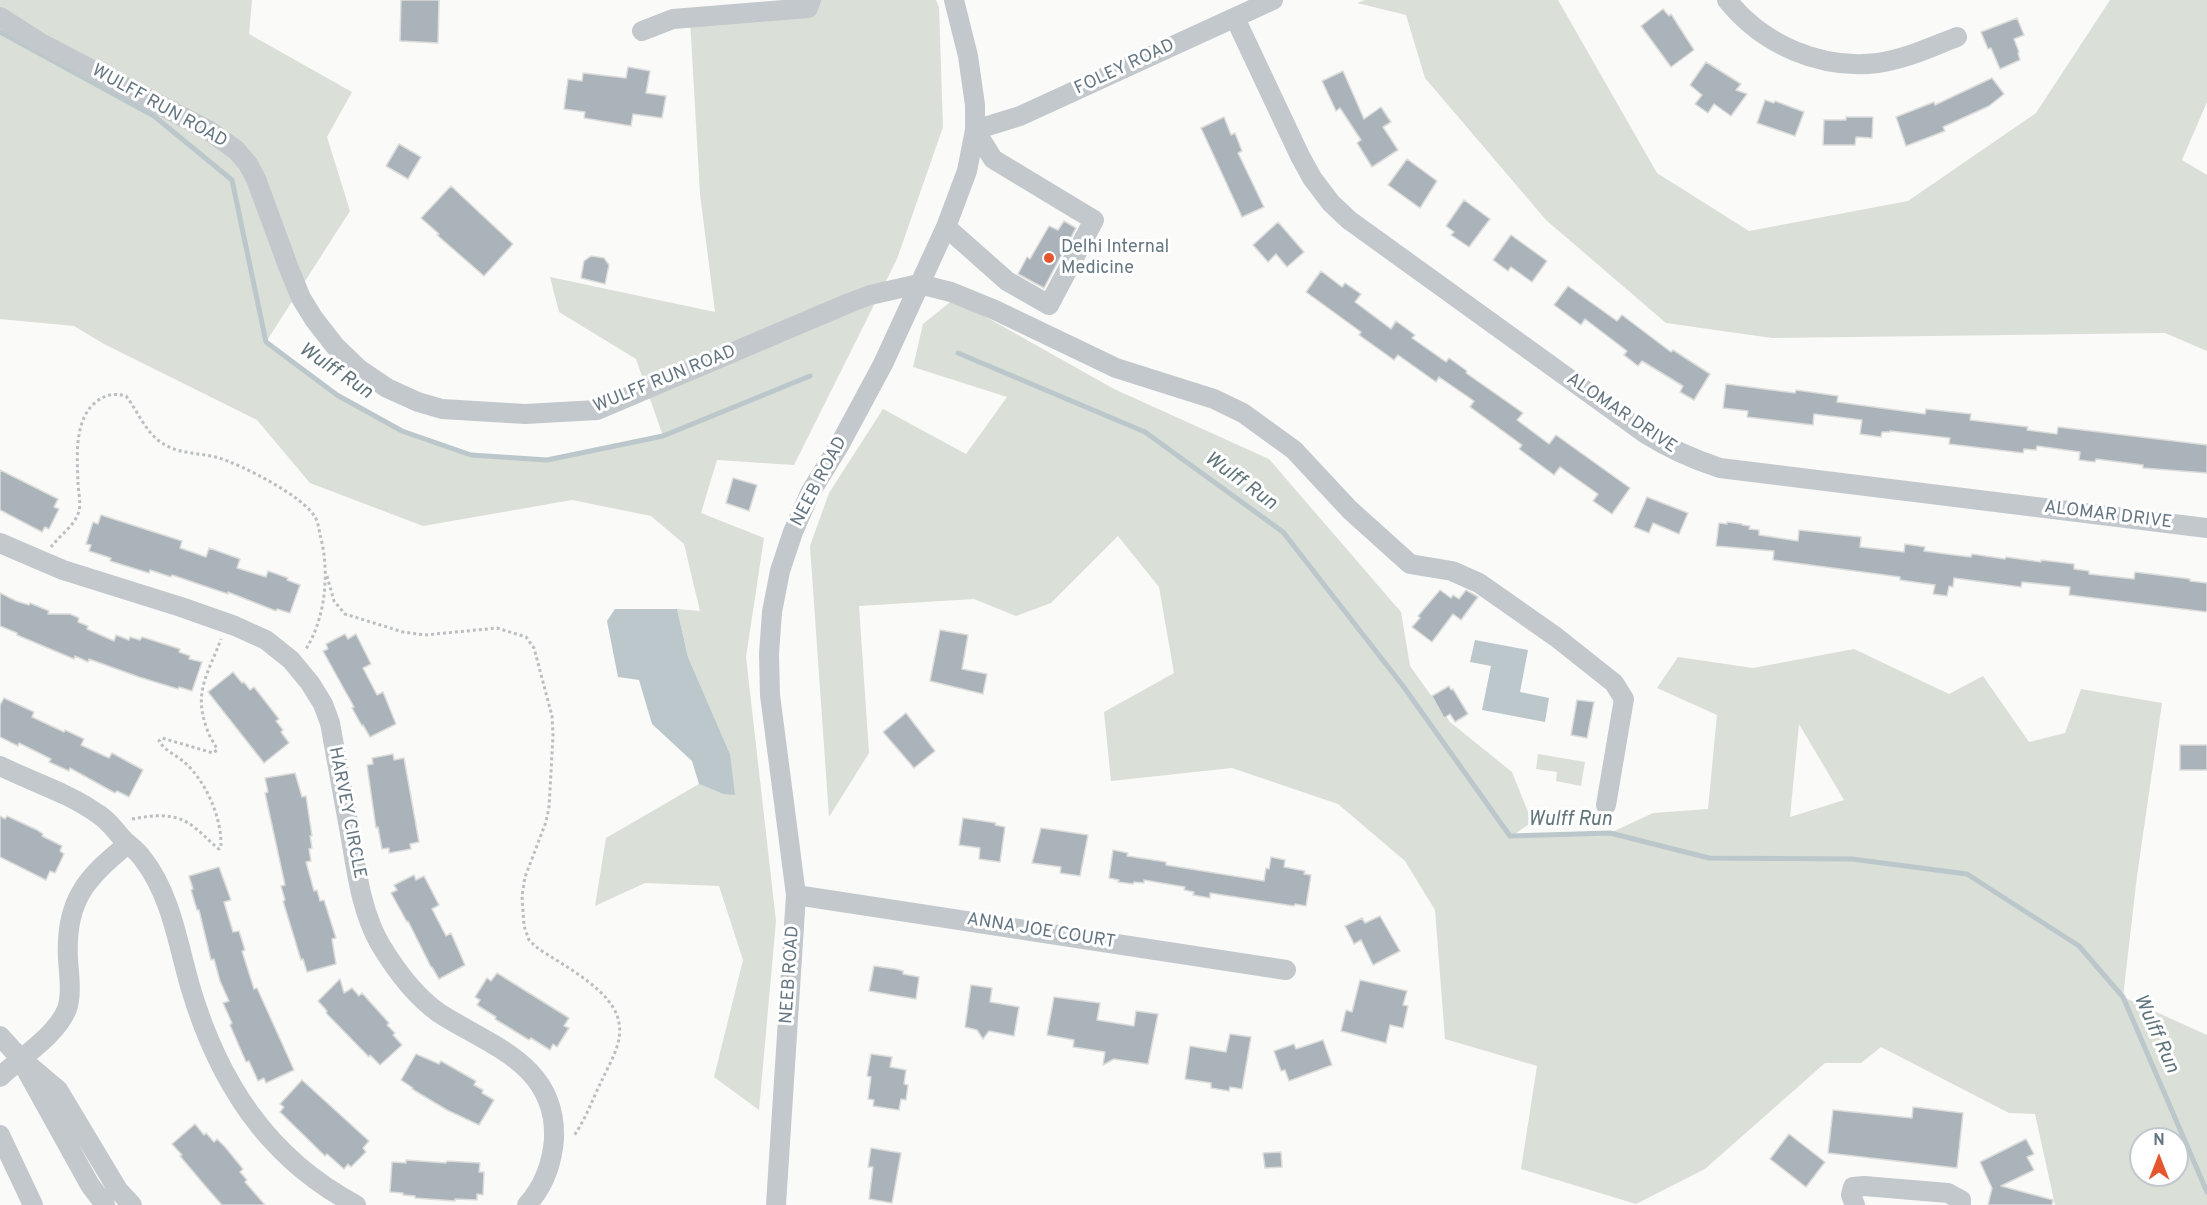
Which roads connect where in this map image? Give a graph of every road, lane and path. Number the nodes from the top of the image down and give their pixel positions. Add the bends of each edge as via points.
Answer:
1 (811, 0) edge
2 (954, 0) edge
3 (1273, 0) edge
4 (1727, 0) edge
5 (0, 17) edge
6 (1235, 18) junction
7 (642, 31) dead end
8 (1957, 37) dead end
9 (975, 130) junction
10 (946, 227) junction
11 (919, 284) junction
12 (2207, 528) edge
13 (0, 543) edge
14 (45, 562) junction
15 (327, 576) junction
16 (228, 623) junction
17 (296, 666) junction
18 (0, 766) edge
19 (1606, 805) dead end
20 (122, 837) junction
21 (796, 895) junction
22 (1286, 970) dead end
23 (0, 1036) edge
24 (20, 1058) junction
25 (0, 1077) edge
26 (0, 1135) edge
27 (554, 1142) junction
28 (33, 1205) edge
29 (105, 1205) edge
30 (132, 1205) edge
31 (356, 1205) edge
32 (527, 1205) edge
33 (776, 1205) edge
34 (1855, 1205) edge
35 (1961, 1205) edge

1 - 7 street via 808,8 673,19
2 - 9 street, NEEB ROAD via 971,72
3 - 6 street, FOLEY ROAD
4 - 8 street via 1777,43 1828,61 1878,63 1903,58
5 - 11 street, WULFF RUN ROAD via 39,42 208,130 236,150 256,179 301,298 328,337 359,369 387,388 442,409 525,414 597,411 849,303
6 - 9 street, FOLEY ROAD via 1020,116
6 - 12 street, ALOMAR DRIVE via 1300,156 1331,203 1349,220 1668,448 1720,468
9 - 10 street, NEEB ROAD via 967,171
9 - 10 street via 993,159 1094,220 1049,304 1007,281
10 - 11 street, NEEB ROAD
11 - 19 street via 995,310 1116,368 1214,399 1243,414 1294,450 1350,510 1410,564 1452,571 1479,583 1556,637 1614,683 1624,699
11 - 21 street, NEEB ROAD via 883,364 810,493 778,581 769,654 770,695
13 - 14 street, HARVEY CIRCLE
14 - 15 path via 52,546 78,515 82,420 105,395 118,394 126,396 159,441 251,471 297,499 315,517
14 - 16 street, HARVEY CIRCLE
15 - 17 path via 312,641
15 - 27 path via 333,601 345,614 425,635 497,628 526,638 534,648 552,716 553,736 549,807 525,877 524,926 536,947 602,992 614,1007 620,1024 611,1062 575,1134 571,1140
16 - 17 street, HARVEY CIRCLE via 266,640
16 - 20 path via 200,694 207,732 218,750 213,753 172,739 159,741 201,780 212,801 221,847 175,816 130,820
17 - 27 street, HARVEY CIRCLE via 310,682 330,723 358,878 369,922 380,944 420,997 505,1051 534,1077 551,1110
18 - 20 street via 85,804
20 - 24 street via 80,893 70,916 68,1006 50,1034
20 - 31 street via 145,861 161,889 190,988 227,1080 287,1158
21 - 22 street, ANNA JOE COURT
21 - 33 street, NEEB ROAD
23 - 24 street
24 - 25 street
24 - 29 street via 84,1175
24 - 30 street via 58,1090 118,1190
26 - 28 street
27 - 32 street, HARVEY CIRCLE via 547,1175
34 - 35 street via 1853,1187 1864,1186 1948,1193 1961,1200

